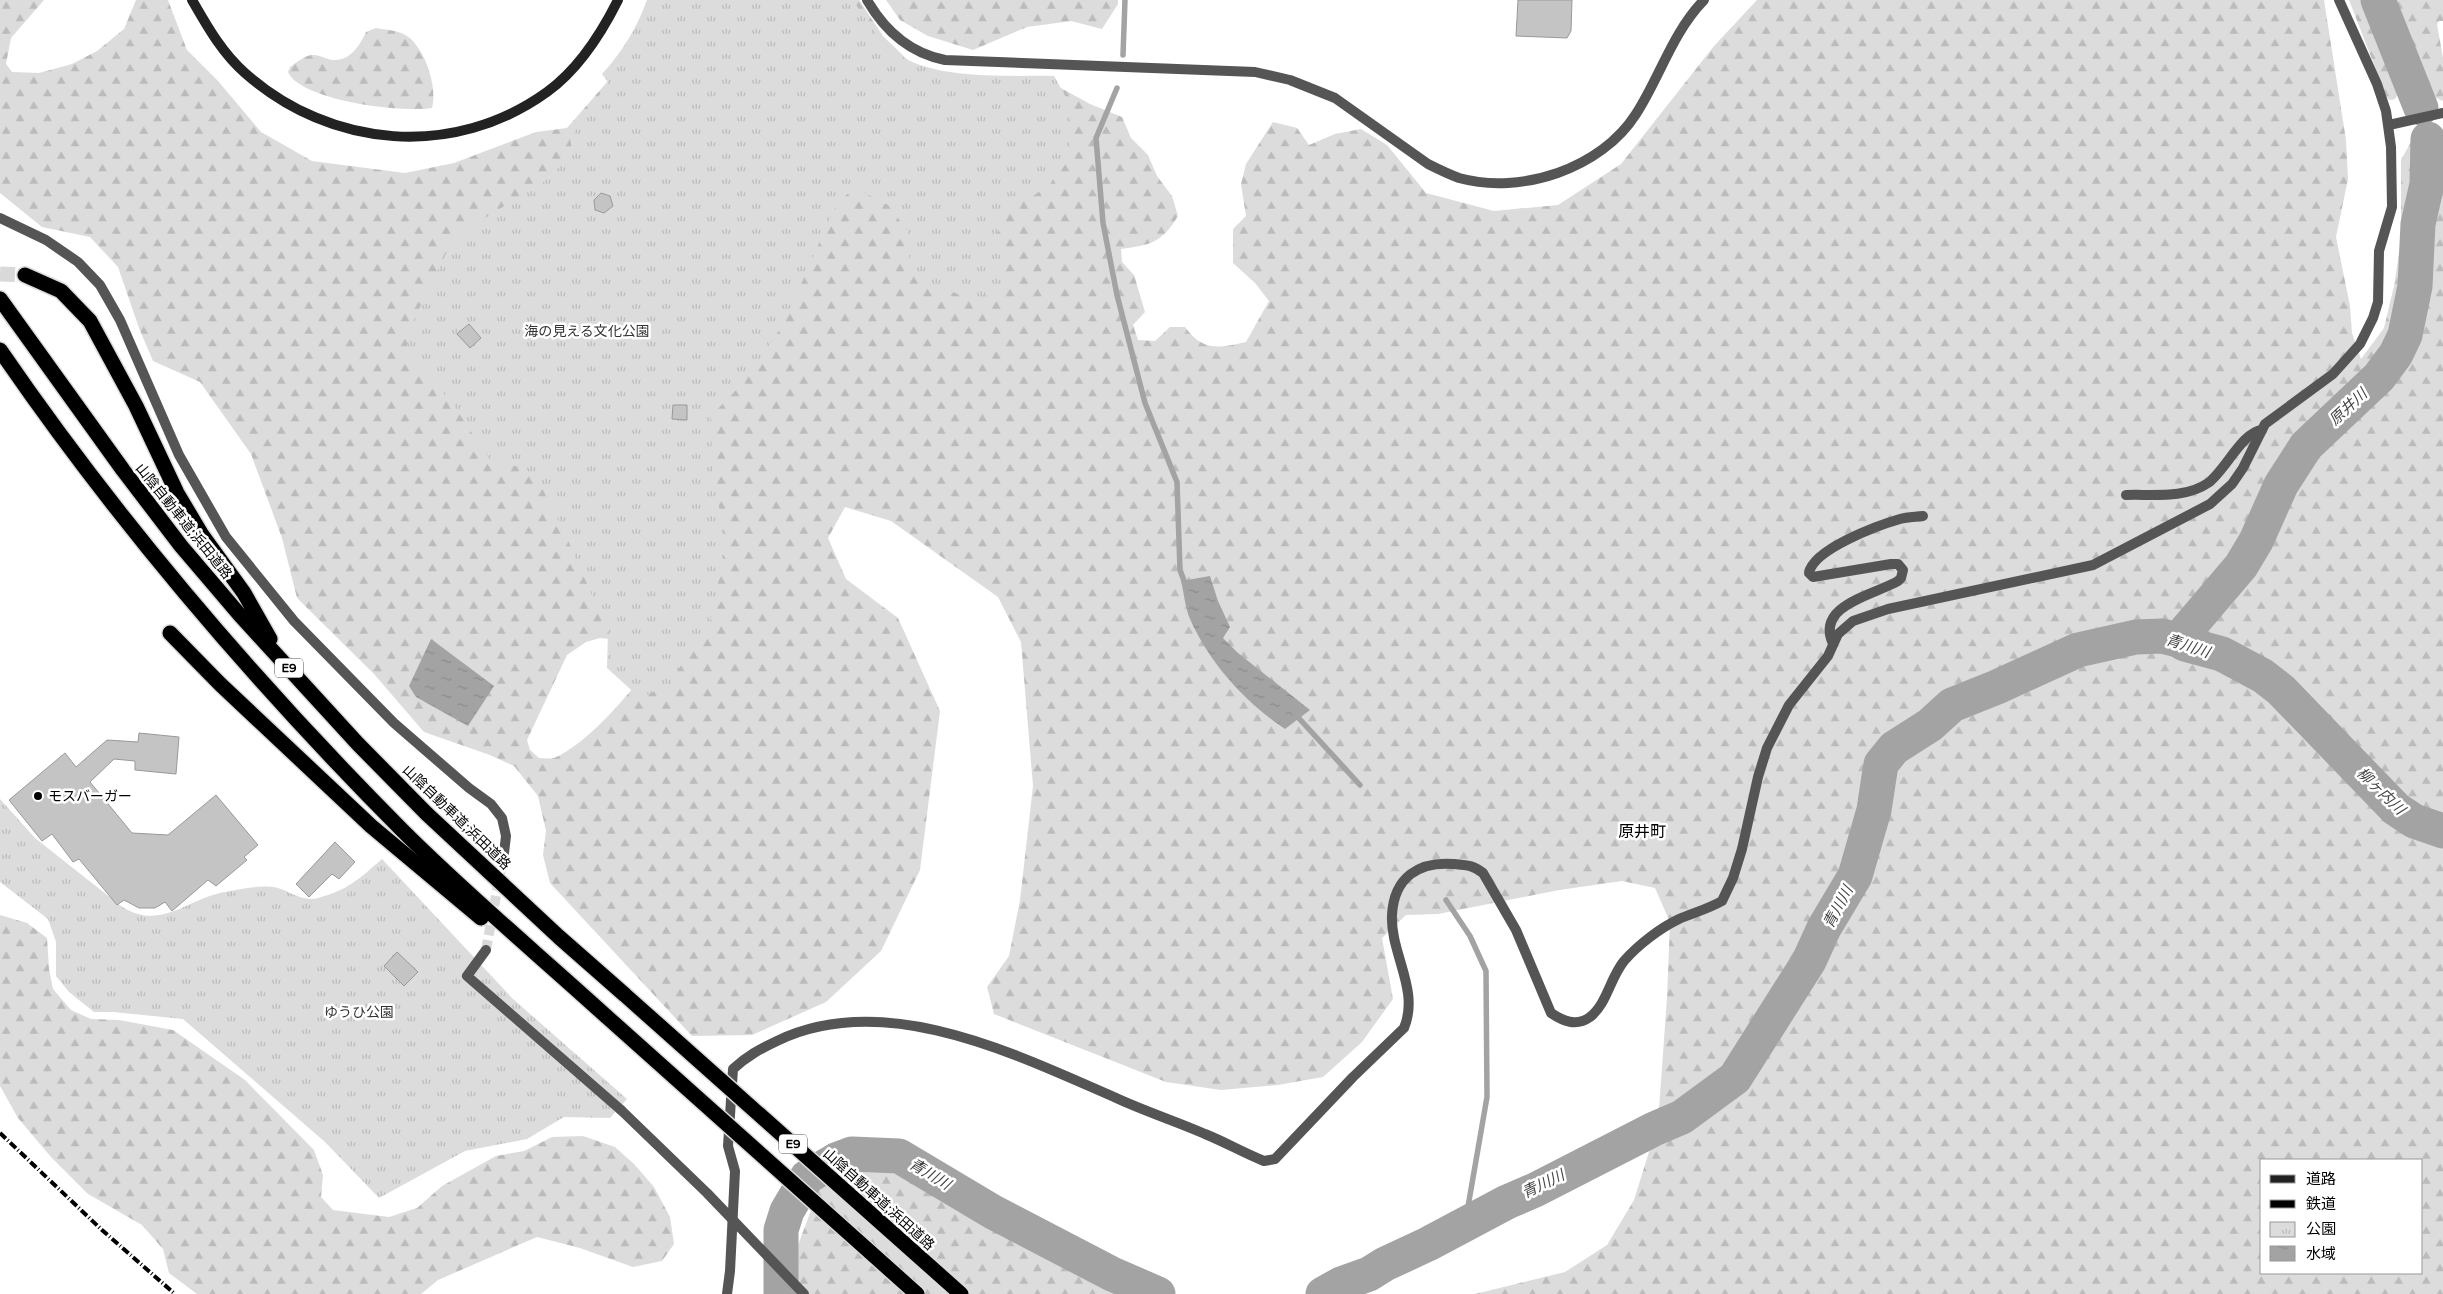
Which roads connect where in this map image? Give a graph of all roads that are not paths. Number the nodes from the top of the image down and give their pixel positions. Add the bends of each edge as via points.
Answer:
1 (192, 0) edge
2 (618, 0) edge
3 (867, 0) edge
4 (1704, 0) edge
5 (2340, 0) edge
6 (2443, 113) edge
7 (2389, 124) junction
8 (0, 218) edge
9 (25, 275) tunnel mouth
10 (0, 298) edge
11 (0, 350) edge
12 (2262, 430) junction
13 (2126, 495) dead end
14 (1923, 516) dead end
15 (170, 633) dead end
16 (1833, 644) junction
17 (283, 662) junction
18 (504, 853) tunnel mouth
19 (486, 950) tunnel mouth
20 (589, 1001) junction
21 (727, 1294) edge
22 (804, 1294) edge
23 (917, 1294) edge
24 (961, 1294) edge

1 - 2 street via 211,35 244,73 275,97 313,118 349,130 399,137 427,137 470,130 506,118 549,91 579,62 603,30
3 - 4 street via 899,40 920,53 945,60 1255,72 1290,80 1335,98 1444,172 1471,180 1501,182 1530,180 1560,172 1592,156 1616,138 1636,114 1673,41
5 - 7 street via 2377,84
6 - 7 street
7 - 12 street via 2392,207 2380,251 2378,302 2373,318 2360,344 2333,374 2265,424
8 - 18 street via 46,240 78,262 100,285 120,320 179,455 226,538 294,621 380,709 490,804 502,818 506,836
9 - 17 highway via 62,291 90,321 136,406 177,493 202,535 244,593
10 - 17 highway, 山陰自動車道;浜田道路 / E9 via 66,393 181,546
11 - 20 highway, E9 via 100,489 154,556 322,747 479,904
12 - 13 street via 2251,434 2218,474 2201,487 2182,494
12 - 16 street via 2232,484 2210,504 2107,560 2058,574 1888,609 1853,621 1838,634
14 - 16 street via 1902,518 1867,530 1825,554 1811,567 1809,573 1813,577 1892,564 1898,564 1903,570 1898,581 1839,609 1830,623
15 - 20 highway via 371,826
16 - 21 street via 1828,656 1789,705 1767,748 1742,850 1722,901 1676,920 1636,950 1615,974 1599,1007 1589,1018 1575,1023 1550,1014 1516,930 1482,873 1474,866 1439,863 1417,869 1405,880 1396,896 1392,916 1407,985 1408,1019 1404,1028 1275,1159 1264,1161 1026,1058 972,1039 898,1024 821,1024 747,1055 733,1069 728,1146 735,1171
17 - 24 highway, 山陰自動車道;浜田道路 / E9, bridge via 427,814 559,937
19 - 22 street, bridge via 467,976 621,1110
20 - 23 highway, E9, bridge

